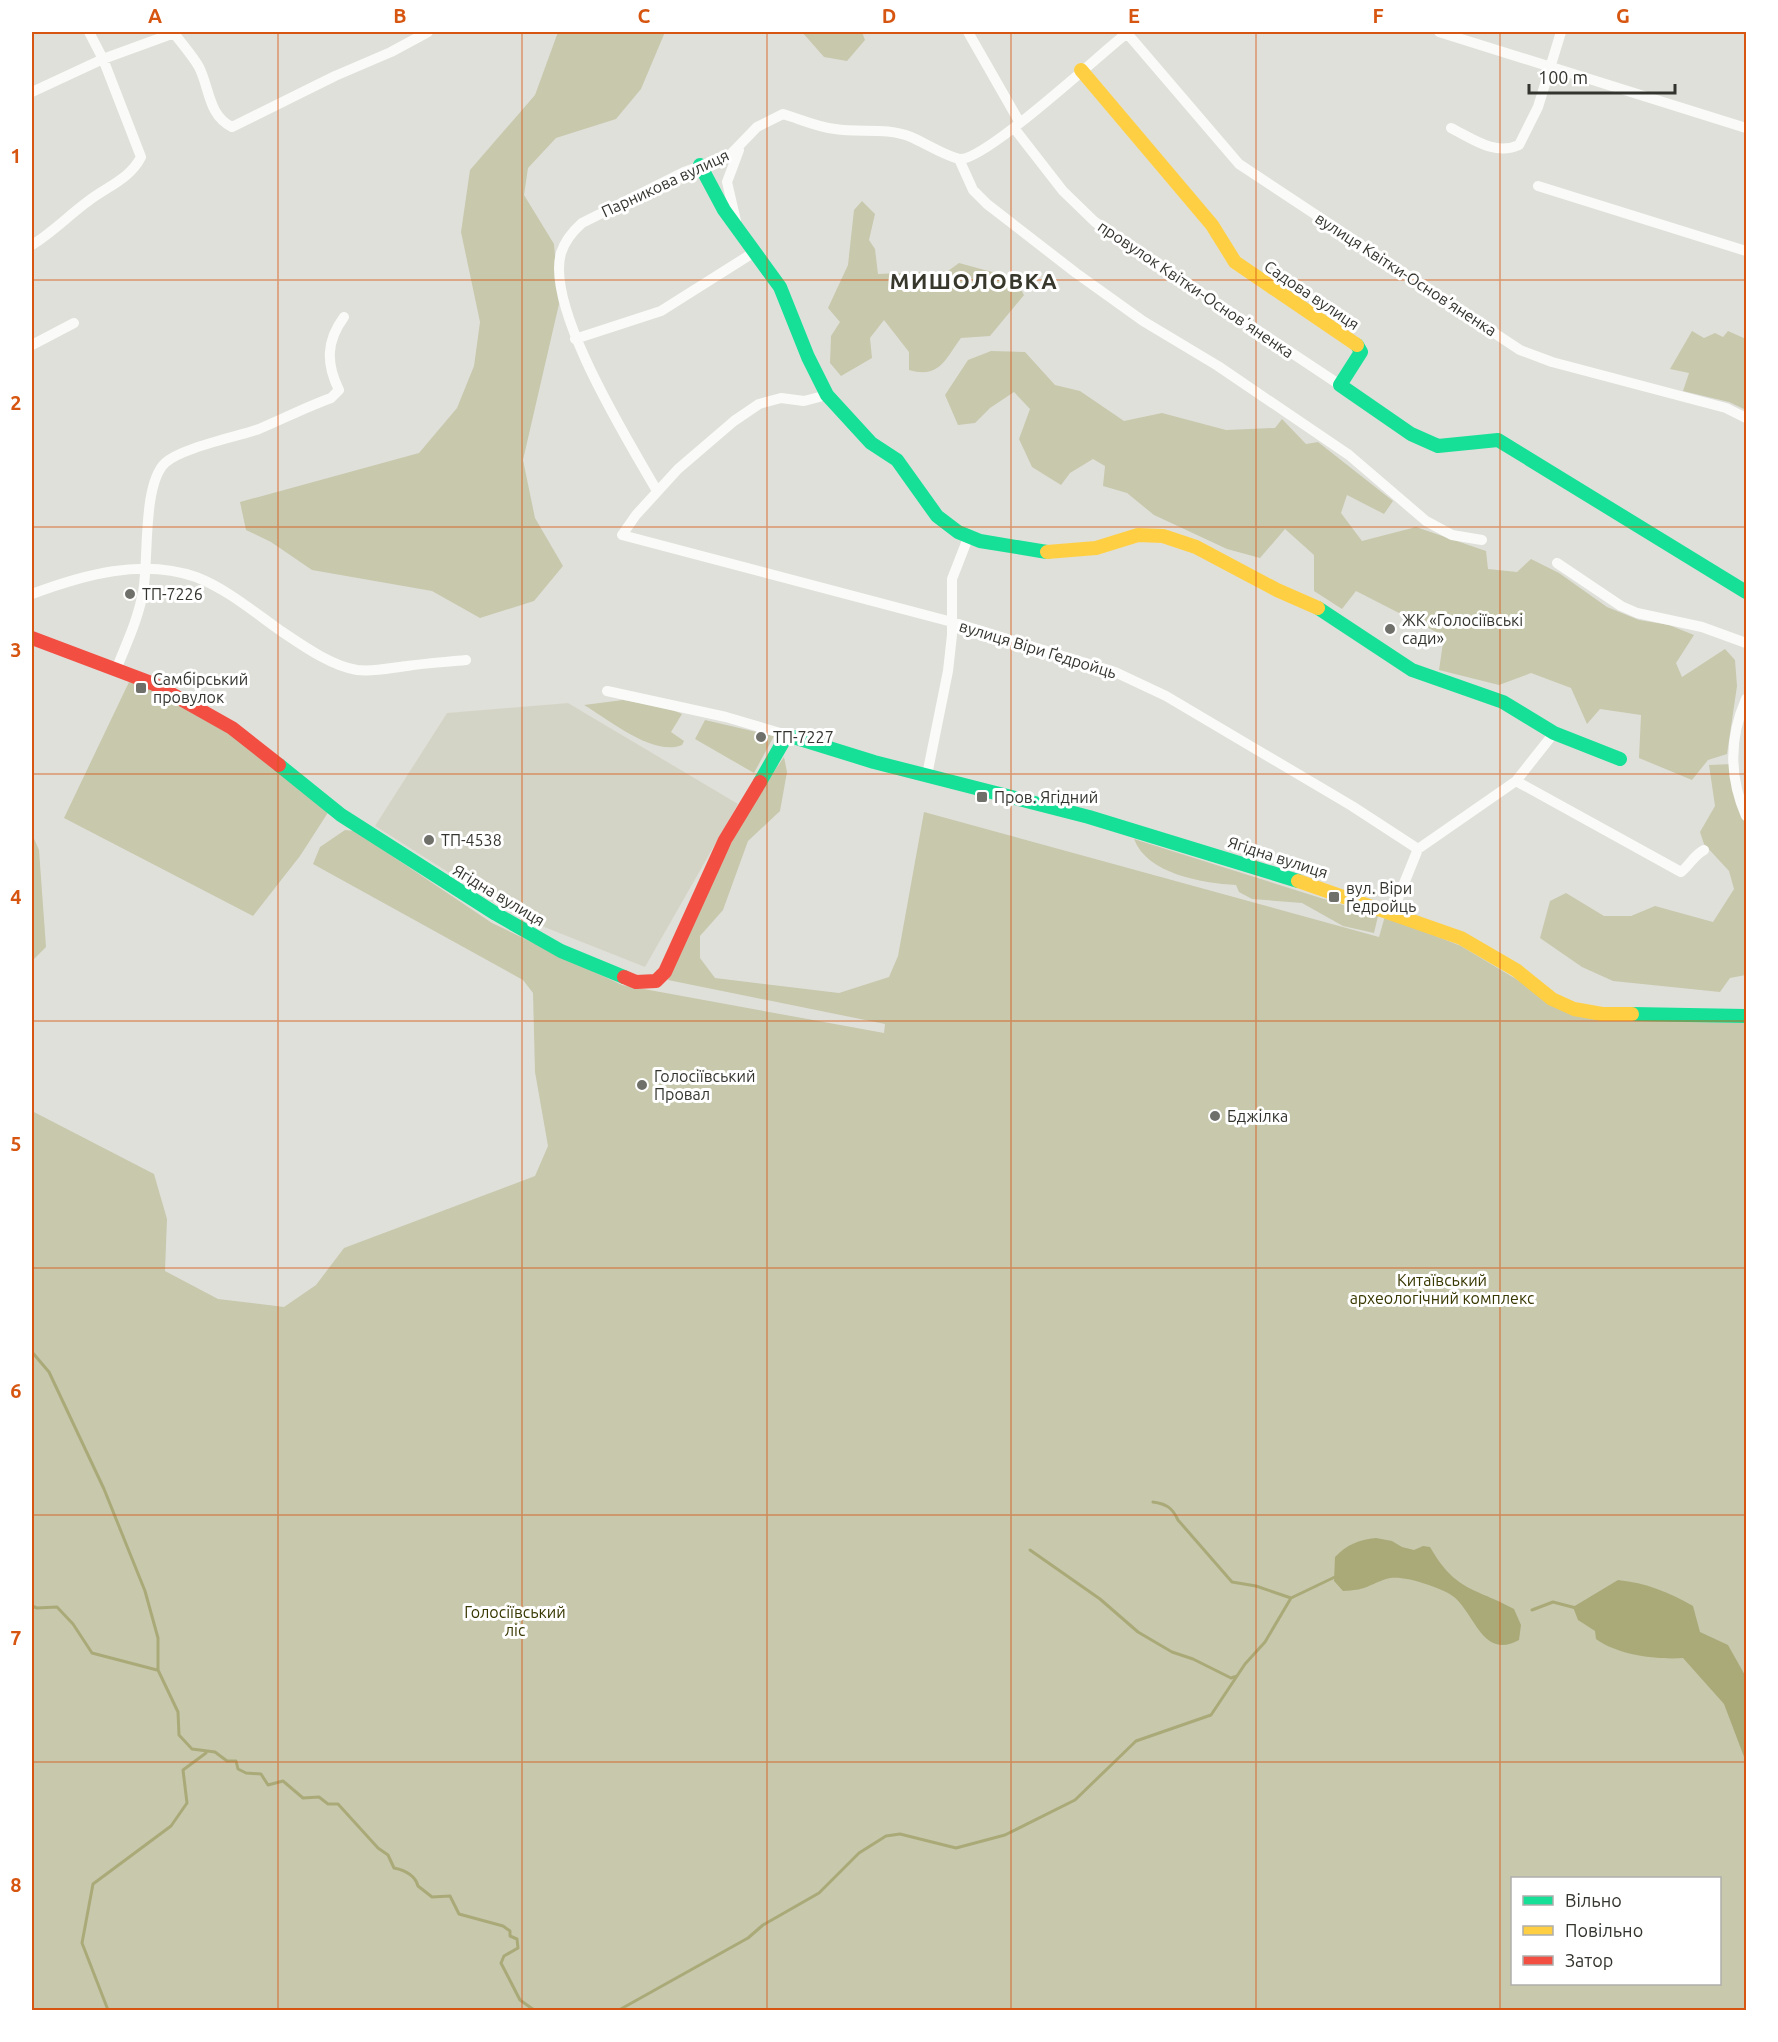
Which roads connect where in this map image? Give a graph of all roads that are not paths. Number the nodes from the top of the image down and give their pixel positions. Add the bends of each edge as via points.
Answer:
1 (89, 32) edge
2 (175, 32) edge
3 (428, 32) edge
4 (968, 32) edge
5 (1126, 32) edge
6 (1439, 32) edge
7 (1561, 32) edge
8 (103, 59) junction
9 (1551, 65) junction
10 (1081, 70) junction
11 (32, 92) edge
12 (1017, 126) junction
13 (1451, 128) dead end
14 (1746, 128) edge
15 (742, 144) junction
16 (959, 159) junction
17 (700, 165) junction
18 (1538, 186) dead end
19 (736, 224) junction
20 (32, 245) edge
21 (1746, 250) edge
22 (756, 251) junction
23 (344, 317) dead end
24 (74, 323) dead end
25 (575, 339) junction
26 (32, 345) edge
27 (1340, 385) junction
28 (827, 395) junction
29 (1746, 418) edge
30 (657, 491) junction
31 (968, 538) junction
32 (1482, 540) dead end
33 (1557, 563) dead end
34 (143, 567) junction
35 (1746, 592) edge
36 (32, 594) edge
37 (952, 622) junction
38 (32, 638) edge
39 (1746, 642) edge
40 (466, 660) dead end
41 (116, 670) junction
42 (607, 691) dead end
43 (1746, 699) edge
44 (1554, 733) junction
45 (787, 735) junction
46 (1620, 759) dead end
47 (927, 775) junction
48 (1516, 781) junction
49 (1746, 816) edge
50 (1418, 849) junction
51 (1704, 849) dead end
52 (1392, 913) junction
53 (1746, 1016) edge

1 - 8 street
2 - 3 street via 199,67 214,111 232,127
2 - 8 street
4 - 12 street
5 - 10 street
5 - 29 street, вулиця Квітки-Основ’яненка via 1239,164 1520,350 1726,408
6 - 9 street
7 - 9 street
8 - 11 street
8 - 20 street via 141,157 126,177 87,201 56,230
9 - 13 street via 1538,107 1519,145 1495,149
9 - 14 street
10 - 12 street
10 - 27 street, Садова вулиця via 1212,225 1235,262 1357,345 1361,352
12 - 16 street via 971,157
12 - 27 street, провулок Квітки-Основʼяненка via 1063,191 1095,222
15 - 16 street, Парникова вулиця via 757,127 783,114 828,128 908,136
15 - 17 street, Парникова вулиця via 729,156
15 - 19 street via 727,182
16 - 32 street via 980,197 1076,273 1349,455 1426,521 1452,535
17 - 19 street
17 - 25 street, Парникова вулиця via 604,212 572,233 561,253 559,272
18 - 21 street
19 - 22 street
22 - 25 street via 661,311
22 - 28 street via 780,287
23 - 34 street via 330,343 332,376 339,390 331,398 261,428 177,455 165,463 156,476
24 - 26 street
25 - 30 street, Парникова вулиця
27 - 35 street via 1411,434 1437,446 1498,440
28 - 30 street via 804,401 781,398 759,404 712,440
28 - 31 street via 871,442 897,460 938,516
30 - 37 street, вулиця Віри Ґедройць via 622,535
31 - 37 street via 952,579
31 - 44 street via 1050,553 1096,548 1138,535 1163,536 1197,548 1323,609 1412,670 1503,702
33 - 39 street via 1637,613 1702,627
34 - 36 street via 93,576
34 - 40 street via 197,578 295,640 357,670
34 - 41 street via 137,619
37 - 47 street via 948,671
37 - 50 street, вулиця Віри Ґедройць via 1144,684
38 - 41 street, Ягідна вулиця
41 - 45 street, Ягідна вулиця via 154,684 232,728 341,815 495,914 561,951 636,982 656,981 665,972 725,840
42 - 45 street, Ягідна вулиця via 726,717
43 - 49 street via 1732,755 1733,779
44 - 46 street
44 - 48 street
45 - 47 street, Ягідна вулиця
47 - 52 street, Ягідна вулиця via 1121,826
48 - 50 street
48 - 51 street via 1681,872
50 - 52 street
52 - 53 street, Ягідна вулиця via 1461,938 1516,970 1552,999 1574,1009 1602,1014

